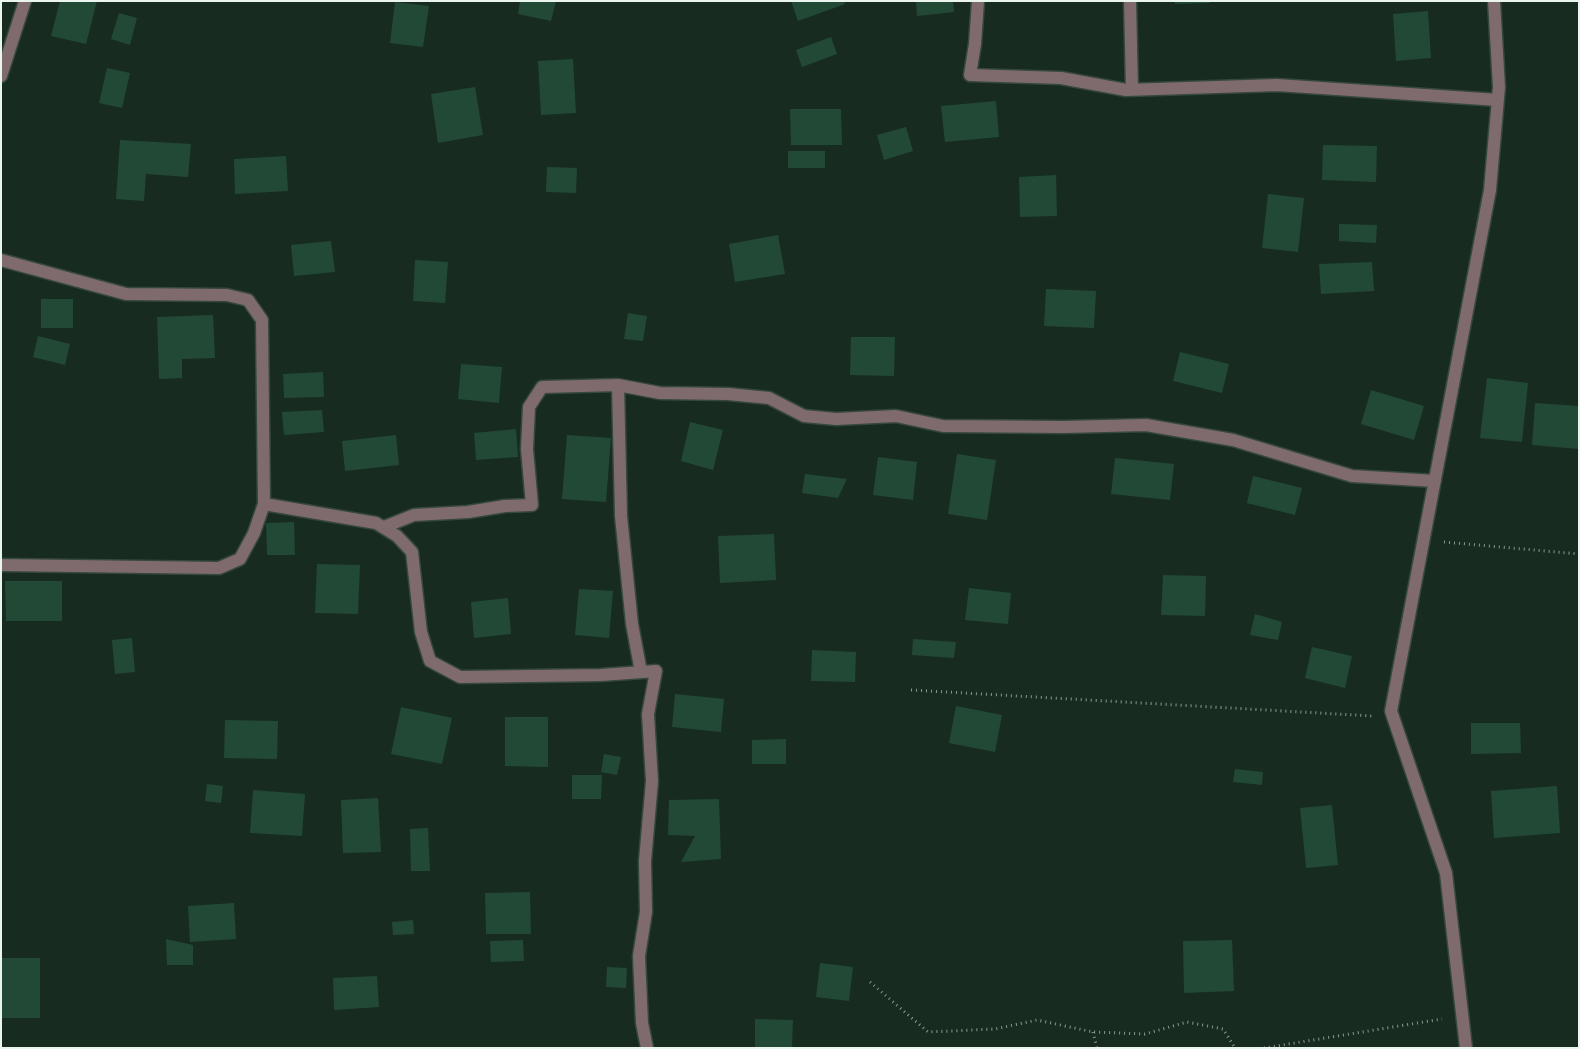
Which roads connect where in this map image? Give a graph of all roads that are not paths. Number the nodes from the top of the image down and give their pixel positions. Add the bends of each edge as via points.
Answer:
1 (25, 1) edge
2 (978, 1) edge
3 (1130, 1) edge
4 (1494, 1) edge
5 (1, 76) edge
6 (1132, 90) junction
7 (1498, 100) junction
8 (1, 260) edge
9 (618, 385) junction
10 (1434, 481) junction
11 (264, 504) junction
12 (384, 527) junction
13 (1, 564) edge
14 (641, 672) junction
15 (647, 1048) edge
16 (1466, 1048) edge

1 - 5 street
2 - 6 street via 970,75 1061,78
3 - 6 street
4 - 7 street
6 - 7 street via 1277,85
7 - 10 street via 1490,190
8 - 11 street via 126,294 227,295 248,300 262,320
9 - 10 street via 660,393 769,398 804,416 836,419 896,416 943,426 1146,425 1234,440 1352,476
9 - 12 street via 542,387 529,407 527,449 532,505 414,514
9 - 14 street via 621,516 632,624
10 - 16 street via 1391,711 1446,874
11 - 12 street
11 - 13 street via 254,533 240,558 219,568
12 - 14 street via 412,552 421,632 430,661 460,678
14 - 15 street via 656,671 648,714 652,781 645,861 646,912 639,956 642,1023

